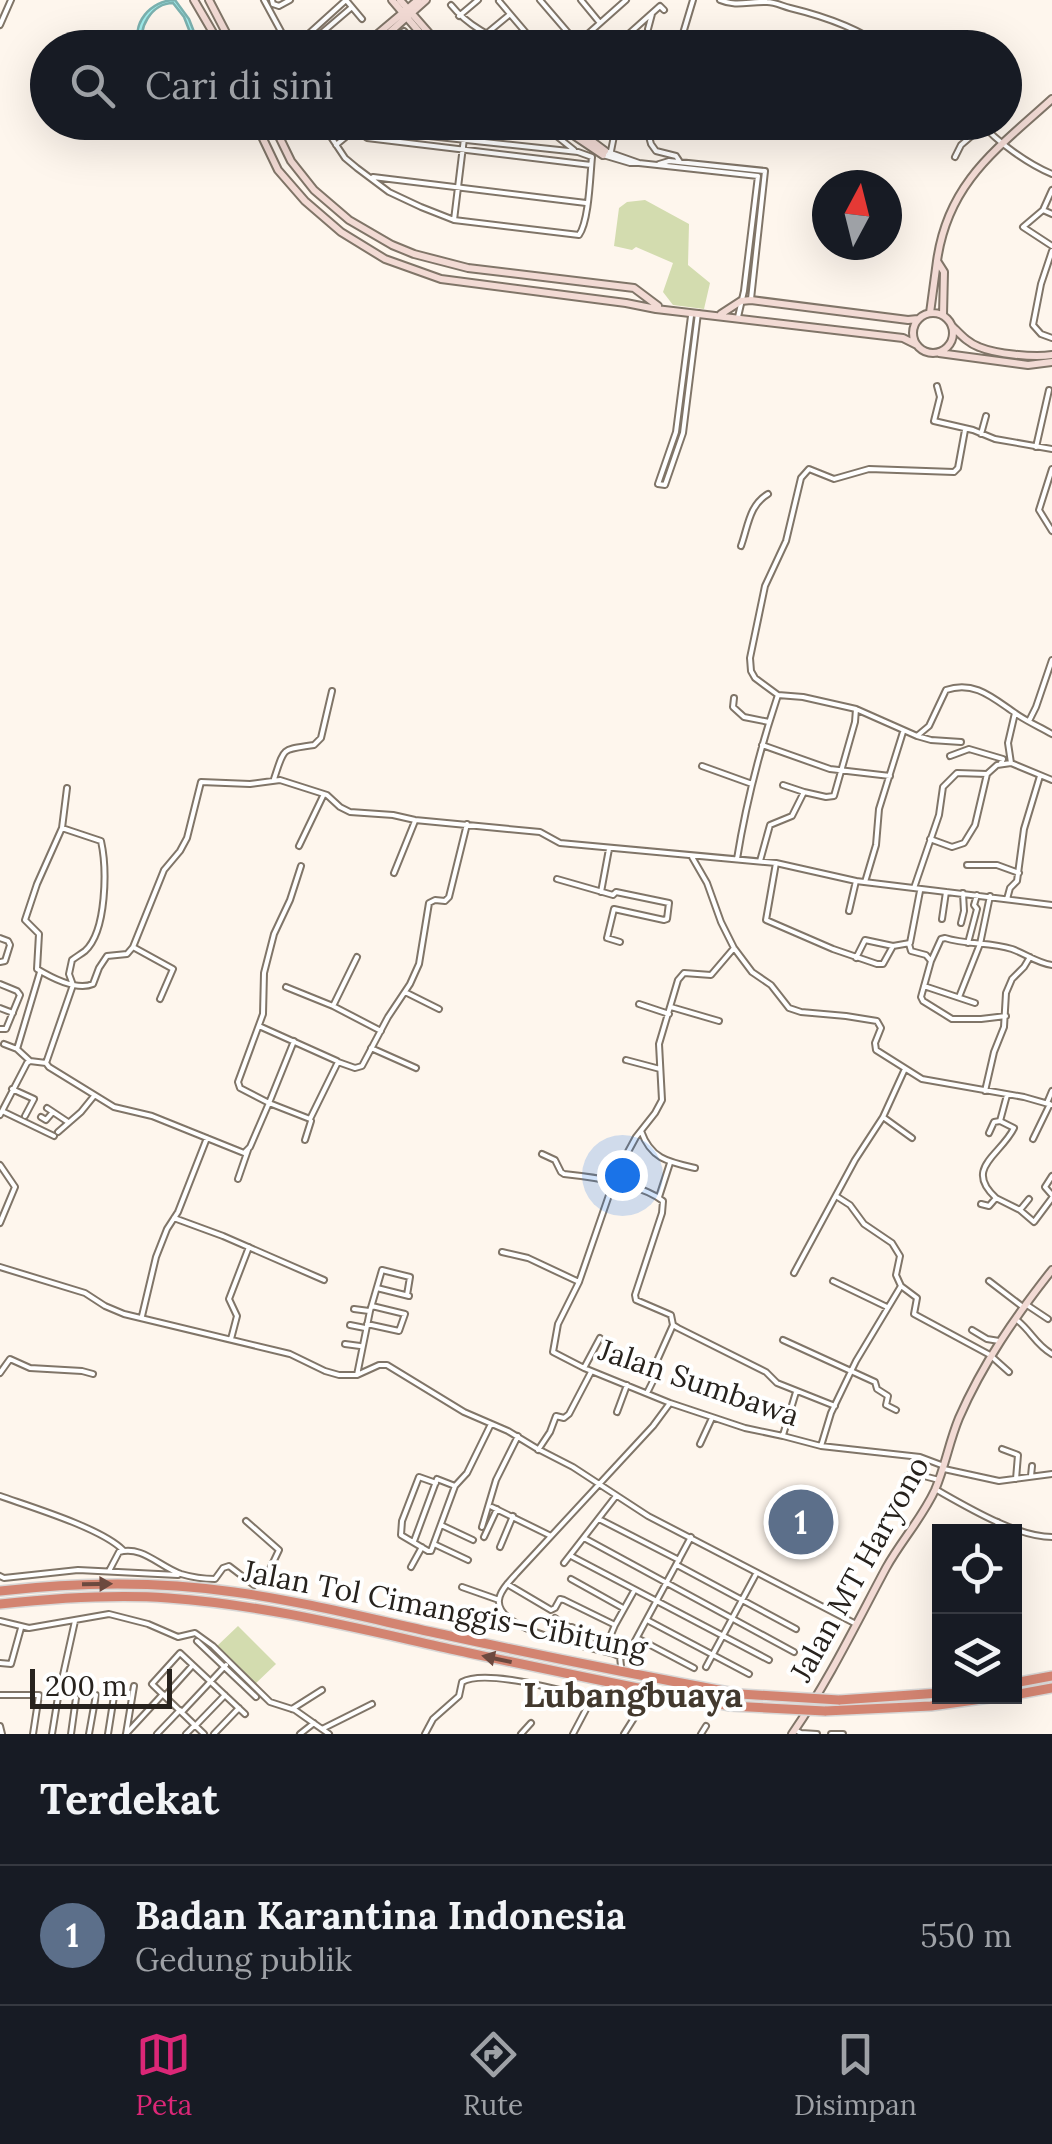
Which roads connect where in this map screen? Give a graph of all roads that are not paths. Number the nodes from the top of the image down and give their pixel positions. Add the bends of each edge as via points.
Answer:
1 (11, 0) edge
2 (194, 0) edge
3 (209, 0) edge
4 (264, 0) edge
5 (272, 0) edge
6 (290, 0) edge
7 (346, 0) edge
8 (392, 0) edge
9 (400, 0) edge
10 (418, 0) edge
11 (426, 0) edge
12 (478, 0) edge
13 (540, 0) edge
14 (581, 0) edge
15 (693, 0) edge
16 (720, 0) edge
17 (499, 1) edge
18 (624, 1) edge
19 (450, 5) dead end
20 (352, 7) junction
21 (664, 10) dead end
22 (407, 13) junction
23 (510, 14) junction
24 (652, 14) junction
25 (459, 16) junction
26 (362, 19) dead end
27 (600, 23) junction
28 (0, 25) edge
29 (648, 29) dead end
30 (212, 30) edge
31 (225, 30) edge
32 (282, 30) edge
33 (312, 30) edge
34 (325, 30) edge
35 (385, 30) edge
36 (390, 30) edge
37 (420, 30) edge
38 (424, 30) edge
39 (480, 30) edge
40 (491, 30) edge
41 (524, 30) edge
42 (563, 30) edge
43 (592, 30) edge
44 (633, 30) edge
45 (684, 30) edge
46 (853, 30) edge
47 (1052, 99) edge
48 (1022, 126) edge
49 (263, 140) edge
50 (282, 140) edge
51 (333, 140) edge
52 (342, 140) edge
53 (382, 140) edge
54 (464, 140) joint
55 (562, 140) edge
56 (584, 140) edge
57 (589, 140) edge
58 (611, 140) edge
59 (650, 140) edge
60 (967, 140) edge
61 (1000, 140) edge
62 (1007, 140) edge
63 (1004, 143) junction
64 (336, 145) junction
65 (463, 150) junction
66 (578, 152) junction
67 (607, 154) junction
68 (955, 157) dead end
69 (680, 162) junction
70 (591, 165) junction
71 (654, 165) junction
72 (712, 168) junction
73 (765, 171) junction
74 (1052, 174) edge
75 (370, 176) junction
76 (758, 176) junction
77 (458, 187) junction
78 (1052, 190) edge
79 (586, 203) junction
80 (1043, 210) junction
81 (1052, 214) edge
82 (454, 220) junction
83 (753, 245) junction
84 (1052, 248) edge
85 (937, 261) junction
86 (634, 288) junction
87 (751, 300) junction
88 (740, 301) junction
89 (626, 303) junction
90 (667, 309) junction
91 (695, 312) junction
92 (930, 313) junction
93 (720, 315) junction
94 (944, 316) junction
95 (738, 317) junction
96 (918, 319) junction
97 (952, 326) junction
98 (1052, 338) edge
99 (917, 345) junction
100 (935, 352) junction
101 (1052, 359) edge
102 (937, 386) dead end
103 (1048, 390) dead end
104 (986, 416) dead end
105 (965, 430) junction
106 (981, 434) junction
107 (1036, 447) junction
108 (1052, 450) edge
109 (1052, 469) edge
110 (662, 484) dead end
111 (768, 494) dead end
112 (1052, 531) edge
113 (741, 546) dead end
114 (1052, 660) edge
115 (332, 691) dead end
116 (778, 696) junction
117 (734, 698) dead end
118 (856, 709) junction
119 (1015, 713) junction
120 (769, 722) junction
121 (1029, 722) junction
122 (902, 731) junction
123 (1052, 734) edge
124 (917, 736) junction
125 (961, 742) dead end
126 (762, 745) junction
127 (1009, 746) junction
128 (950, 756) dead end
129 (1002, 761) junction
130 (1010, 762) junction
131 (702, 766) dead end
132 (842, 770) junction
133 (987, 774) junction
134 (890, 776) junction
135 (1040, 776) junction
136 (274, 779) junction
137 (1052, 780) edge
138 (752, 784) junction
139 (783, 785) dead end
140 (67, 788) dead end
141 (804, 792) junction
142 (324, 794) junction
143 (415, 820) junction
144 (467, 824) junction
145 (62, 828) junction
146 (930, 840) junction
147 (299, 846) dead end
148 (609, 849) junction
149 (691, 856) junction
150 (737, 859) junction
151 (760, 862) junction
152 (776, 863) junction
153 (967, 865) dead end
154 (301, 866) dead end
155 (394, 872) dead end
156 (1019, 873) junction
157 (557, 879) dead end
158 (856, 881) junction
159 (866, 882) junction
160 (917, 888) junction
161 (601, 892) junction
162 (946, 892) junction
163 (963, 894) junction
164 (977, 895) junction
165 (614, 896) junction
166 (990, 896) junction
167 (1007, 901) junction
168 (1052, 905) edge
169 (614, 910) junction
170 (849, 911) dead end
171 (942, 919) dead end
172 (961, 923) dead end
173 (0, 938) edge
174 (620, 942) dead end
175 (909, 944) junction
176 (968, 944) junction
177 (980, 944) junction
178 (893, 946) junction
179 (134, 947) junction
180 (734, 948) junction
181 (358, 957) dead end
182 (1030, 957) junction
183 (856, 958) junction
184 (931, 960) junction
185 (0, 962) edge
186 (1052, 965) edge
187 (40, 972) junction
188 (0, 984) edge
189 (73, 985) junction
190 (924, 986) junction
191 (286, 987) dead end
192 (405, 992) junction
193 (959, 997) junction
194 (160, 999) dead end
195 (975, 1003) dead end
196 (638, 1004) dead end
197 (332, 1006) junction
198 (0, 1008) edge
199 (438, 1009) dead end
200 (670, 1010) junction
201 (13, 1014) junction
202 (1006, 1016) junction
203 (719, 1022) dead end
204 (259, 1026) junction
205 (0, 1029) edge
206 (380, 1030) junction
207 (294, 1042) junction
208 (4, 1044) dead end
209 (372, 1048) junction
210 (18, 1049) junction
211 (626, 1060) dead end
212 (30, 1061) junction
213 (338, 1062) junction
214 (46, 1063) junction
215 (416, 1068) dead end
216 (660, 1070) junction
217 (905, 1070) junction
218 (12, 1089) junction
219 (1052, 1090) edge
220 (984, 1092) junction
221 (1007, 1095) junction
222 (96, 1097) junction
223 (269, 1103) junction
224 (1050, 1104) edge
225 (1, 1113) edge
226 (25, 1116) dead end
227 (41, 1117) dead end
228 (883, 1117) junction
229 (310, 1119) junction
230 (1000, 1121) junction
231 (69, 1122) junction
232 (641, 1131) junction
233 (989, 1133) dead end
234 (207, 1138) junction
235 (912, 1138) dead end
236 (1033, 1139) dead end
237 (305, 1140) dead end
238 (248, 1150) junction
239 (542, 1154) dead end
240 (671, 1162) junction
241 (0, 1166) edge
242 (695, 1168) dead end
243 (1052, 1176) edge
244 (238, 1179) dead end
245 (614, 1182) junction
246 (836, 1196) junction
247 (1052, 1196) edge
248 (659, 1197) junction
249 (996, 1198) junction
250 (1029, 1199) dead end
251 (981, 1204) dead end
252 (1022, 1211) junction
253 (174, 1218) junction
254 (1017, 1220) dead end
255 (0, 1224) edge
256 (249, 1247) junction
257 (502, 1252) dead end
258 (0, 1267) edge
259 (1052, 1270) edge
260 (794, 1273) dead end
261 (324, 1280) dead end
262 (833, 1281) dead end
263 (990, 1281) dead end
264 (579, 1282) junction
265 (901, 1286) junction
266 (377, 1288) junction
267 (1024, 1305) junction
268 (887, 1307) junction
269 (354, 1309) dead end
270 (371, 1309) junction
271 (142, 1318) junction
272 (1015, 1318) junction
273 (1048, 1319) dead end
274 (350, 1325) dead end
275 (673, 1325) junction
276 (367, 1326) junction
277 (972, 1330) dead end
278 (600, 1338) dead end
279 (231, 1339) junction
280 (784, 1340) dead end
281 (999, 1342) junction
282 (345, 1344) dead end
283 (362, 1347) junction
284 (1052, 1354) edge
285 (990, 1355) junction
286 (584, 1368) junction
287 (852, 1371) junction
288 (592, 1372) junction
289 (1009, 1372) dead end
290 (0, 1373) edge
291 (93, 1374) dead end
292 (357, 1375) junction
293 (627, 1385) junction
294 (796, 1392) junction
295 (647, 1393) junction
296 (670, 1403) junction
297 (835, 1406) junction
298 (896, 1410) dead end
299 (617, 1412) dead end
300 (712, 1418) junction
301 (491, 1424) junction
302 (518, 1436) junction
303 (783, 1436) junction
304 (700, 1444) dead end
305 (820, 1446) junction
306 (1002, 1449) dead end
307 (538, 1450) junction
308 (1032, 1466) dead end
309 (944, 1468) junction
310 (1052, 1474) edge
311 (906, 1476) dead end
312 (1031, 1476) junction
313 (1016, 1479) junction
314 (939, 1480) junction
315 (436, 1483) junction
316 (599, 1484) junction
317 (455, 1486) junction
318 (935, 1489) junction
319 (0, 1496) edge
320 (616, 1496) junction
321 (513, 1516) junction
322 (599, 1519) junction
323 (246, 1522) dead end
324 (998, 1522) joint
325 (441, 1524) junction
326 (482, 1527) dead end
327 (551, 1536) junction
328 (1052, 1536) edge
329 (484, 1537) dead end
330 (584, 1538) junction
331 (691, 1538) junction
332 (473, 1540) dead end
333 (414, 1542) junction
334 (434, 1544) junction
335 (422, 1547) junction
336 (500, 1547) dead end
337 (124, 1550) junction
338 (570, 1556) junction
339 (468, 1560) dead end
340 (564, 1562) dead end
341 (678, 1562) junction
342 (411, 1567) dead end
343 (109, 1570) junction
344 (757, 1573) junction
345 (183, 1575) junction
346 (0, 1576) edge
347 (571, 1578) dead end
348 (667, 1583) junction
349 (507, 1584) junction
350 (462, 1588) dead end
351 (635, 1590) junction
352 (0, 1592) edge
353 (499, 1600) junction
354 (742, 1600) junction
355 (657, 1601) junction
356 (0, 1604) edge
357 (624, 1609) junction
358 (555, 1618) dead end
359 (733, 1618) junction
360 (0, 1620) edge
361 (76, 1620) junction
362 (647, 1620) junction
363 (856, 1624) junction
364 (569, 1626) junction
365 (615, 1626) junction
366 (22, 1628) junction
367 (796, 1629) dead end
368 (723, 1636) junction
369 (637, 1638) junction
370 (560, 1639) junction
371 (197, 1641) dead end
372 (607, 1644) junction
373 (604, 1650) junction
374 (794, 1652) dead end
375 (628, 1654) junction
376 (713, 1654) junction
377 (620, 1657) junction
378 (769, 1660) dead end
379 (0, 1663) edge
380 (227, 1664) junction
381 (193, 1665) junction
382 (620, 1666) dead end
383 (706, 1667) dead end
384 (694, 1668) dead end
385 (748, 1674) dead end
386 (63, 1675) dead end
387 (1052, 1676) edge
388 (211, 1681) junction
389 (1022, 1682) edge
390 (134, 1686) dead end
391 (1052, 1688) edge
392 (115, 1690) dead end
393 (322, 1690) dead end
394 (615, 1692) dead end
395 (225, 1694) junction
396 (932, 1694) edge
397 (1022, 1694) edge
398 (0, 1695) edge
399 (96, 1695) dead end
400 (164, 1695) junction
401 (58, 1697) dead end
402 (76, 1698) dead end
403 (256, 1698) dead end
404 (592, 1698) junction
405 (610, 1700) junction
406 (372, 1704) dead end
407 (946, 1704) edge
408 (238, 1708) junction
409 (292, 1709) junction
410 (181, 1711) junction
411 (245, 1714) dead end
412 (314, 1723) junction
413 (530, 1723) dead end
414 (195, 1725) junction
415 (0, 1726) edge
416 (706, 1726) dead end
417 (322, 1729) junction
418 (794, 1732) edge
419 (2, 1734) edge
420 (33, 1734) edge
421 (52, 1734) edge
422 (70, 1734) edge
423 (90, 1734) edge
424 (108, 1734) edge
425 (157, 1734) edge
426 (186, 1734) edge
427 (204, 1734) edge
428 (214, 1734) edge
429 (300, 1734) edge
430 (330, 1734) edge
431 (425, 1734) edge
432 (521, 1734) edge
433 (573, 1734) edge
434 (624, 1734) edge
435 (701, 1734) edge
436 (818, 1734) edge
437 (831, 1734) edge
438 (842, 1734) edge

1 - 28 street
2 - 30 street
3 - 31 street
4 - 32 street
5 - 6 street via 279,6
7 - 20 street
7 - 33 street
8 - 22 street
9 - 22 street
10 - 22 street
11 - 22 street
12 - 25 street
13 - 42 street
14 - 27 street
15 - 45 street
16 - 46 street via 774,2
17 - 23 street
18 - 27 street
19 - 25 street
20 - 26 street
20 - 34 street
21 - 24 street via 660,6
22 - 35 street
22 - 36 street
22 - 37 street
22 - 38 street
23 - 40 street
23 - 41 street
24 - 29 street
24 - 44 street
25 - 39 street
27 - 43 street
47 - 48 street
49 - 89 street via 305,202 385,259 454,281
50 - 86 street via 314,190 392,245 468,268
51 - 64 street
52 - 64 street
53 - 65 street
54 - 65 street
54 - 66 street
55 - 66 street
56 - 67 street
57 - 67 street
58 - 67 street
59 - 69 street via 656,151
60 - 68 street
61 - 63 street
62 - 63 street
63 - 74 street
63 - 85 street via 954,202
64 - 75 street
65 - 70 street
65 - 77 street
66 - 70 street via 591,155
67 - 71 street
69 - 71 street
69 - 72 street
70 - 79 street
71 - 72 street
72 - 73 street
72 - 76 street
73 - 76 street
73 - 83 street
75 - 77 street
75 - 82 street via 389,192
76 - 83 street
77 - 79 street
77 - 82 street
78 - 80 street
79 - 82 street via 579,235
80 - 81 street
80 - 84 street via 1024,227
83 - 87 street
83 - 88 street
84 - 98 street via 1033,325
85 - 92 street
85 - 94 street via 944,272
86 - 89 street via 638,299
86 - 90 street
87 - 88 street
87 - 96 street
88 - 93 street
88 - 95 street
89 - 90 street
90 - 91 street
91 - 93 street
91 - 110 street via 680,433
92 - 94 street
92 - 96 street
93 - 95 street
94 - 97 street
95 - 99 street
96 - 99 street via 912,332
97 - 100 street via 951,340
97 - 101 street via 978,347
99 - 100 street
100 - 101 street via 1028,365
102 - 105 street via 934,421
103 - 107 street
104 - 106 street
105 - 106 street
105 - 116 street via 954,472 869,470 840,480 806,470 765,586 750,658 755,678
106 - 107 street
107 - 108 street
109 - 112 street via 1039,510
111 - 113 street via 751,512
114 - 121 street
115 - 136 street via 320,738 314,746 288,748
116 - 118 street
116 - 120 street
117 - 120 street via 739,714
118 - 122 street
118 - 132 street
119 - 121 street
119 - 124 street via 984,691 950,688
119 - 127 street
120 - 126 street
121 - 123 street
122 - 124 street
122 - 134 street
124 - 125 street
126 - 132 street
126 - 138 street
127 - 129 street
127 - 130 street
128 - 129 street via 974,749
129 - 130 street
129 - 133 street
130 - 135 street
131 - 138 street
132 - 134 street
132 - 141 street via 833,797
133 - 146 street via 963,772 947,782
133 - 146 street via 964,843 952,847
134 - 159 street
135 - 137 street
135 - 156 street
136 - 142 street
136 - 179 street via 201,782 187,838 164,870
138 - 150 street
139 - 141 street
140 - 145 street
141 - 151 street via 792,816 770,825
142 - 143 street via 350,812
142 - 147 street
143 - 144 street
143 - 155 street
144 - 148 street via 542,832 558,843
144 - 192 street via 448,899 428,905 421,958
145 - 187 street via 25,918 40,934
145 - 189 street via 102,841 105,862 101,912 86,949 72,960
146 - 160 street
148 - 149 street
148 - 161 street
149 - 150 street
149 - 180 street
150 - 151 street
151 - 152 street
152 - 158 street
152 - 183 street via 766,920
153 - 156 street
154 - 204 street via 274,934
156 - 167 street
157 - 161 street
158 - 159 street
158 - 170 street
159 - 160 street
160 - 162 street
160 - 175 street
161 - 165 street
162 - 163 street
162 - 171 street
163 - 164 street
163 - 172 street
164 - 166 street
164 - 176 street
165 - 169 street
165 - 169 street via 669,905 664,920
166 - 167 street
166 - 177 street
167 - 168 street
169 - 174 street via 607,938
173 - 185 street via 10,945
175 - 178 street
175 - 184 street
176 - 177 street
176 - 184 street via 942,938
177 - 182 street
177 - 193 street
178 - 183 street via 881,964
178 - 183 street via 864,940
179 - 189 street via 107,956 90,987
179 - 194 street via 173,969
180 - 200 street, Jalan Sumbawa via 711,976 680,976
180 - 217 street via 792,1010 877,1021 876,1050
181 - 197 street
182 - 186 street
182 - 202 street via 1006,993
184 - 190 street
187 - 189 street
187 - 210 street
188 - 201 street via 19,993
189 - 214 street
190 - 193 street
190 - 202 street via 923,1001 949,1018
191 - 197 street
192 - 199 street
192 - 206 street
193 - 195 street
196 - 200 street
197 - 206 street
198 - 201 street
200 - 203 street
200 - 216 street, Jalan Sumbawa via 659,1040
201 - 205 street
202 - 220 street
204 - 207 street
204 - 223 street via 238,1084
206 - 209 street
207 - 213 street
207 - 223 street
208 - 210 street
209 - 213 street via 358,1069
209 - 215 street
210 - 212 street
211 - 216 street
212 - 214 street
212 - 218 street
213 - 229 street
214 - 222 street
216 - 232 street, Jalan Sumbawa via 662,1100
217 - 220 street
217 - 228 street
218 - 225 street
218 - 226 street via 34,1099
219 - 224 street
220 - 221 street
221 - 224 street
221 - 230 street
222 - 231 street
222 - 234 street
223 - 229 street
223 - 238 street
224 - 236 street
225 - 231 street via 56,1134
227 - 231 street via 46,1120 50,1110
228 - 235 street
228 - 246 street
229 - 237 street
230 - 233 street
230 - 249 street via 1014,1128 982,1175
232 - 240 street via 651,1152
232 - 245 street, Jalan Sumbawa
234 - 238 street
234 - 253 street
238 - 244 street
239 - 245 street via 564,1174
240 - 242 street
240 - 248 street
241 - 255 street via 15,1186
243 - 247 street via 1045,1187
245 - 248 street
245 - 264 street, Jalan Sumbawa
246 - 260 street
246 - 265 street via 896,1248
247 - 252 street via 1034,1222
248 - 275 street via 663,1210 635,1298 671,1315
249 - 251 street
249 - 252 street
250 - 252 street
252 - 254 street
253 - 256 street
253 - 271 street via 153,1264
256 - 261 street
256 - 279 street via 229,1299 237,1316
257 - 264 street
258 - 271 street
259 - 267 street, Jalan MT Haryono
262 - 268 street
263 - 267 street
264 - 286 street, Jalan Sumbawa via 552,1348
265 - 268 street
265 - 285 street via 917,1298 914,1314
266 - 266 street via 408,1296 410,1276 382,1270
266 - 270 street
267 - 272 street, Jalan MT Haryono
267 - 273 street
268 - 287 street
269 - 270 street
270 - 276 street
270 - 276 street via 405,1314 399,1331
271 - 279 street
272 - 281 street, Jalan MT Haryono
272 - 284 street
274 - 276 street
275 - 294 street
275 - 295 street
276 - 283 street
277 - 281 street
278 - 286 street
279 - 292 street
280 - 287 street
281 - 285 street, Jalan MT Haryono
282 - 283 street
283 - 292 street
285 - 289 street
285 - 309 street, Jalan MT Haryono via 958,1420
286 - 288 street, Jalan Sumbawa
287 - 297 street
287 - 298 street via 875,1382 888,1396 886,1406
288 - 293 street, Jalan Sumbawa
288 - 307 street
290 - 291 street via 10,1359 30,1368
292 - 301 street via 386,1366
293 - 295 street, Jalan Sumbawa
293 - 299 street
294 - 297 street
294 - 303 street
295 - 296 street, Jalan Sumbawa
296 - 300 street, Jalan Sumbawa
296 - 316 street
297 - 305 street
300 - 303 street, Jalan Sumbawa
300 - 304 street
301 - 302 street
301 - 317 street
302 - 307 street
302 - 326 street
303 - 305 street, Jalan Sumbawa
305 - 309 street, Jalan Sumbawa via 906,1455
306 - 313 street via 1018,1456
307 - 316 street
308 - 312 street
309 - 313 street, Jalan Sumbawa
309 - 314 street, Jalan MT Haryono
310 - 312 street, Jalan Sumbawa
311 - 314 street
312 - 313 street, Jalan Sumbawa
314 - 318 street, Jalan MT Haryono
315 - 317 street
315 - 333 street
315 - 333 street via 419,1476 402,1521 401,1535
316 - 320 street
316 - 327 street
317 - 325 street
318 - 324 street
318 - 363 street, Jalan MT Haryono
319 - 337 street
320 - 322 street
320 - 331 street
321 - 327 street
321 - 329 street via 494,1508
321 - 336 street
322 - 330 street
322 - 341 street
323 - 345 street via 279,1550 254,1585 227,1566 212,1580
324 - 328 street
325 - 332 street
325 - 334 street
327 - 349 street
330 - 338 street
330 - 348 street
331 - 341 street
331 - 344 street
333 - 335 street
334 - 335 street via 431,1551
334 - 339 street
335 - 342 street
337 - 343 street
337 - 345 street
338 - 340 street
338 - 351 street
341 - 348 street
341 - 354 street
343 - 345 street
343 - 346 street
344 - 354 street
344 - 363 street
347 - 357 street
348 - 355 street
348 - 359 street
349 - 353 street
349 - 365 street via 551,1610 564,1600
350 - 353 street
351 - 355 street
351 - 357 street
352 -> 396 highway, Jalan Tol Cimanggis–Cibitung, bridge via 108,1584 235,1592 740,1694 838,1700
353 - 370 street via 516,1624
354 - 359 street
354 - 367 street
355 - 362 street
355 - 368 street
407 -> 356 highway, Jalan Tol Cimanggis–Cibitung, bridge via 826,1711 730,1706 234,1605 108,1596
357 - 365 street
358 - 364 street
359 - 368 street
359 - 374 street
360 - 366 street
361 - 366 street
361 - 380 street via 109,1614 178,1637 194,1634
361 - 386 street
362 - 369 street
362 - 376 street
363 - 418 street, Jalan MT Haryono
364 - 370 street
364 - 372 street
365 - 372 street
366 - 379 street via 11,1664
368 - 376 street
368 - 378 street
369 - 375 street
369 - 384 street
370 - 373 street
371 - 380 street
372 - 373 street
372 - 375 street
373 - 377 street
375 - 377 street
376 - 383 street
376 - 385 street
377 - 382 street
380 - 388 street
380 - 403 street
380 - 409 street via 270,1702
381 - 388 street
381 - 400 street
381 - 400 street via 180,1654 151,1683
387 - 389 highway
388 - 395 street
388 - 410 street
390 - 400 street via 126,1734
391 - 397 highway
392 - 424 street
393 - 409 street
394 - 405 street
395 - 408 street
395 - 414 street
398 - 420 street via 39,1695
399 - 423 street
400 - 410 street
401 - 421 street
402 - 422 street
404 - 405 street
404 - 431 street via 472,1677
404 - 433 street
405 - 434 street via 635,1710
406 - 417 street
408 - 411 street
408 - 428 street
409 - 412 street
410 - 414 street
410 - 425 street
412 - 417 street
412 - 429 street
413 - 432 street
414 - 426 street
414 - 427 street
415 - 419 street
416 - 435 street
417 - 430 street
418 - 436 street
437 - 438 street

